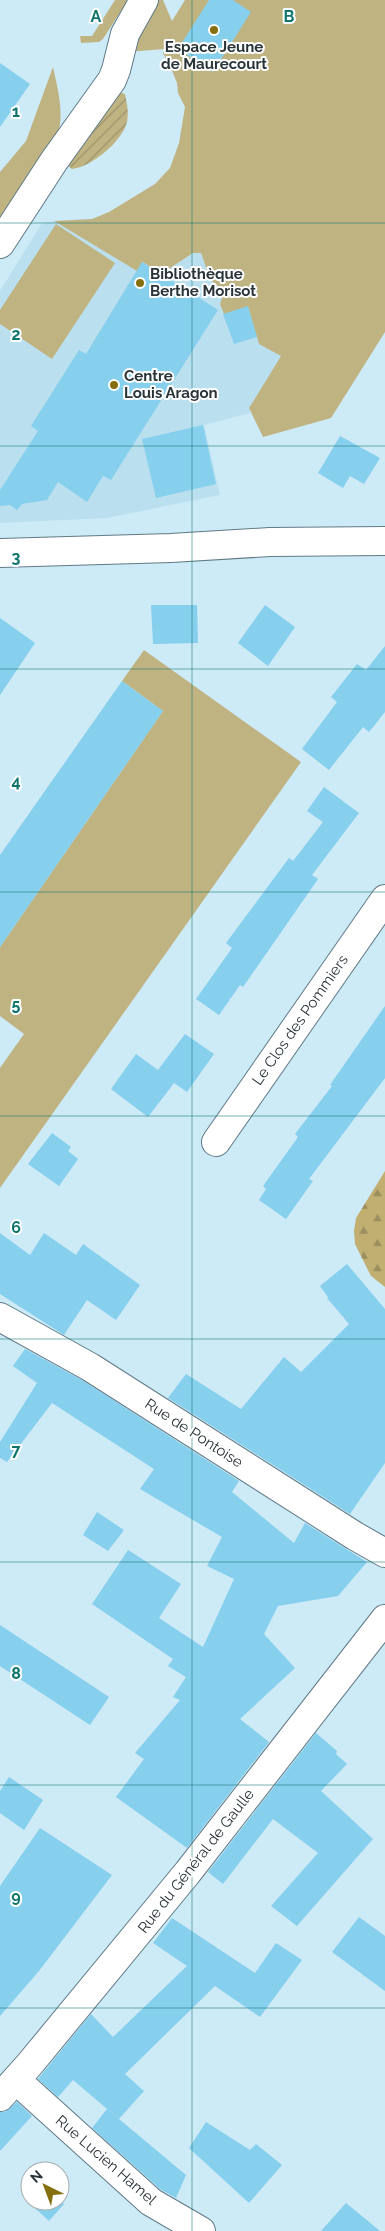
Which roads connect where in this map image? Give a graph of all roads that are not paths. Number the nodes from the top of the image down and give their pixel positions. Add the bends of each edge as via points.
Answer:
1 (144, 0) edge
2 (0, 244) edge
3 (385, 541) edge
4 (0, 553) edge
5 (385, 899) edge
6 (216, 1142) dead end
7 (0, 1317) edge
8 (382, 1549) edge
9 (385, 1619) edge
10 (8, 2089) edge
11 (201, 2231) edge

1 - 2 street via 126,34 112,80
3 - 4 street via 270,542
5 - 6 street, Le Clos des Pommiers
7 - 8 street, Rue de Pontoise via 90,1367 354,1536
9 - 10 street, Rue du Général de Gaulle via 188,1872
10 - 11 street, Rue Lucien Hamel via 151,2202

